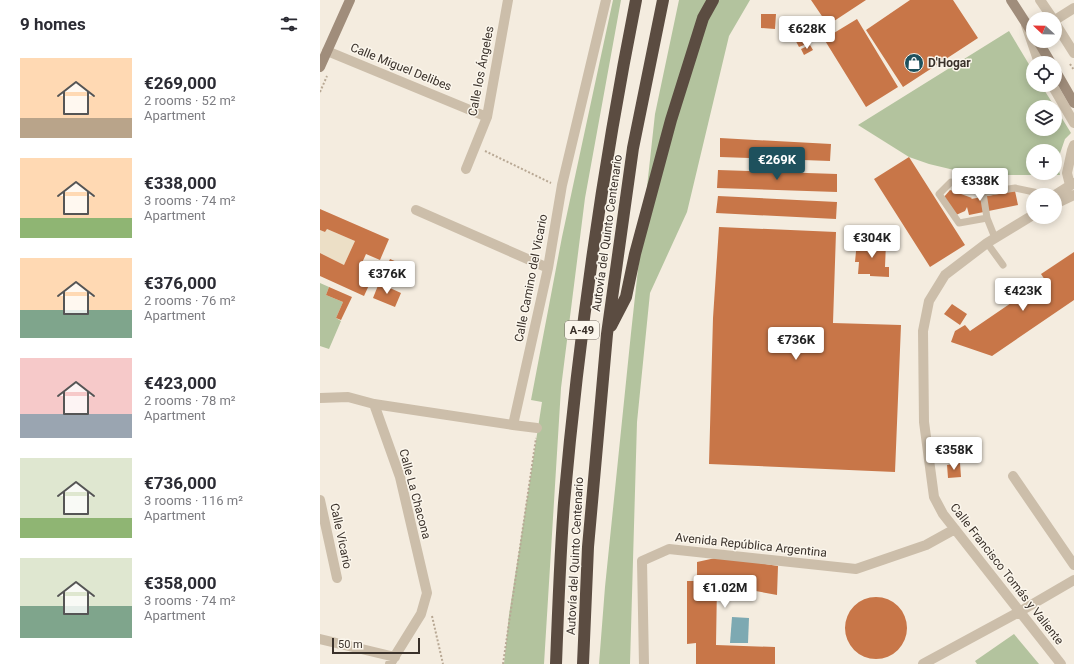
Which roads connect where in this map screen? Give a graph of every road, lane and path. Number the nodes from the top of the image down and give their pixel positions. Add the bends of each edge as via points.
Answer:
1 (350, 0) edge
2 (508, 0) edge
3 (606, 0) edge
4 (636, 0) edge
5 (663, 0) edge
6 (713, 0) edge
7 (1011, 0) edge
8 (1040, 0) edge
9 (1074, 8) edge
10 (1048, 12) edge
11 (1062, 16) edge
12 (1024, 20) junction
13 (1026, 23) edge
14 (1062, 34) edge
15 (327, 51) junction
16 (1074, 53) edge
17 (1035, 56) edge
18 (320, 67) edge
19 (1062, 74) edge
20 (1062, 82) edge
21 (1074, 87) edge
22 (1056, 92) edge
23 (1074, 103) edge
24 (487, 117) junction
25 (1074, 123) edge
26 (1074, 145) edge
27 (475, 146) junction
28 (466, 169) dead end
29 (1072, 184) edge
30 (561, 188) junction
31 (1026, 190) edge
32 (1062, 191) edge
33 (983, 192) junction
34 (1074, 195) edge
35 (1062, 201) edge
36 (416, 210) dead end
37 (987, 218) junction
38 (1026, 219) edge
39 (991, 240) junction
40 (1003, 265) dead end
41 (548, 268) junction
42 (607, 334) junction
43 (320, 398) edge
44 (374, 404) junction
45 (513, 424) junction
46 (537, 428) joint
47 (1013, 476) dead end
48 (320, 500) edge
49 (955, 529) junction
50 (1074, 565) edge
51 (337, 578) dead end
52 (1074, 580) edge
53 (1020, 612) junction
54 (432, 614) dead end
55 (320, 639) edge
56 (393, 662) edge
57 (443, 664) edge
58 (503, 664) edge
59 (556, 664) edge
60 (583, 664) edge
61 (644, 664) edge
62 (923, 664) edge
63 (1061, 664) edge

1 - 15 main road
2 - 24 street, Calle los Ángeles
3 - 30 street, Calle Camino del Vicario
4 - 59 highway, Autovía del Quinto Centenario / A-49 via 604,171 582,328 564,503
5 - 42 highway, Autovía del Quinto Centenario / A-49 via 633,148
6 - 42 highway via 703,18 671,120 634,254 626,297
7 - 12 main road
8 - 10 street
9 - 11 street
12 - 13 main road
12 - 17 street
14 - 16 street
15 - 18 main road
15 - 24 street, Calle Miguel Delibes
19 - 21 main road
20 - 23 main road
22 - 25 street
24 - 27 street, Calle los Ángeles
26 - 29 street via 1067,173
27 - 28 street, Calle los Ángeles
27 - 30 path
29 - 32 street
30 - 41 street, Calle Camino del Vicario
31 - 33 lane via 1015,188
33 - 37 lane
33 - 37 lane via 951,182 939,194 959,223
34 - 35 street
36 - 41 street
37 - 39 lane
38 - 39 street, Calle Francisco Tomás y Valiente
39 - 40 lane
39 - 49 street, Calle Francisco Tomás y Valiente via 945,275 929,301 923,331 924,422 934,497
41 - 45 street, Calle Camino del Vicario
42 - 60 highway, Autovía del Quinto Centenario / A-49 via 588,548
43 - 44 street via 348,397
44 - 45 street
44 - 56 street, Calle La Chacona via 400,476 427,593 421,614
45 - 46 street
46 - 58 path
47 - 50 street
48 - 51 street, Calle Vicario
49 - 53 street, Calle Francisco Tomás y Valiente
49 - 61 street, Avenida República Argentina via 926,545 856,569 669,549 642,561
52 - 53 street
53 - 62 street
53 - 63 street, Calle Francisco Tomás y Valiente
54 - 57 path
55 - 56 street

